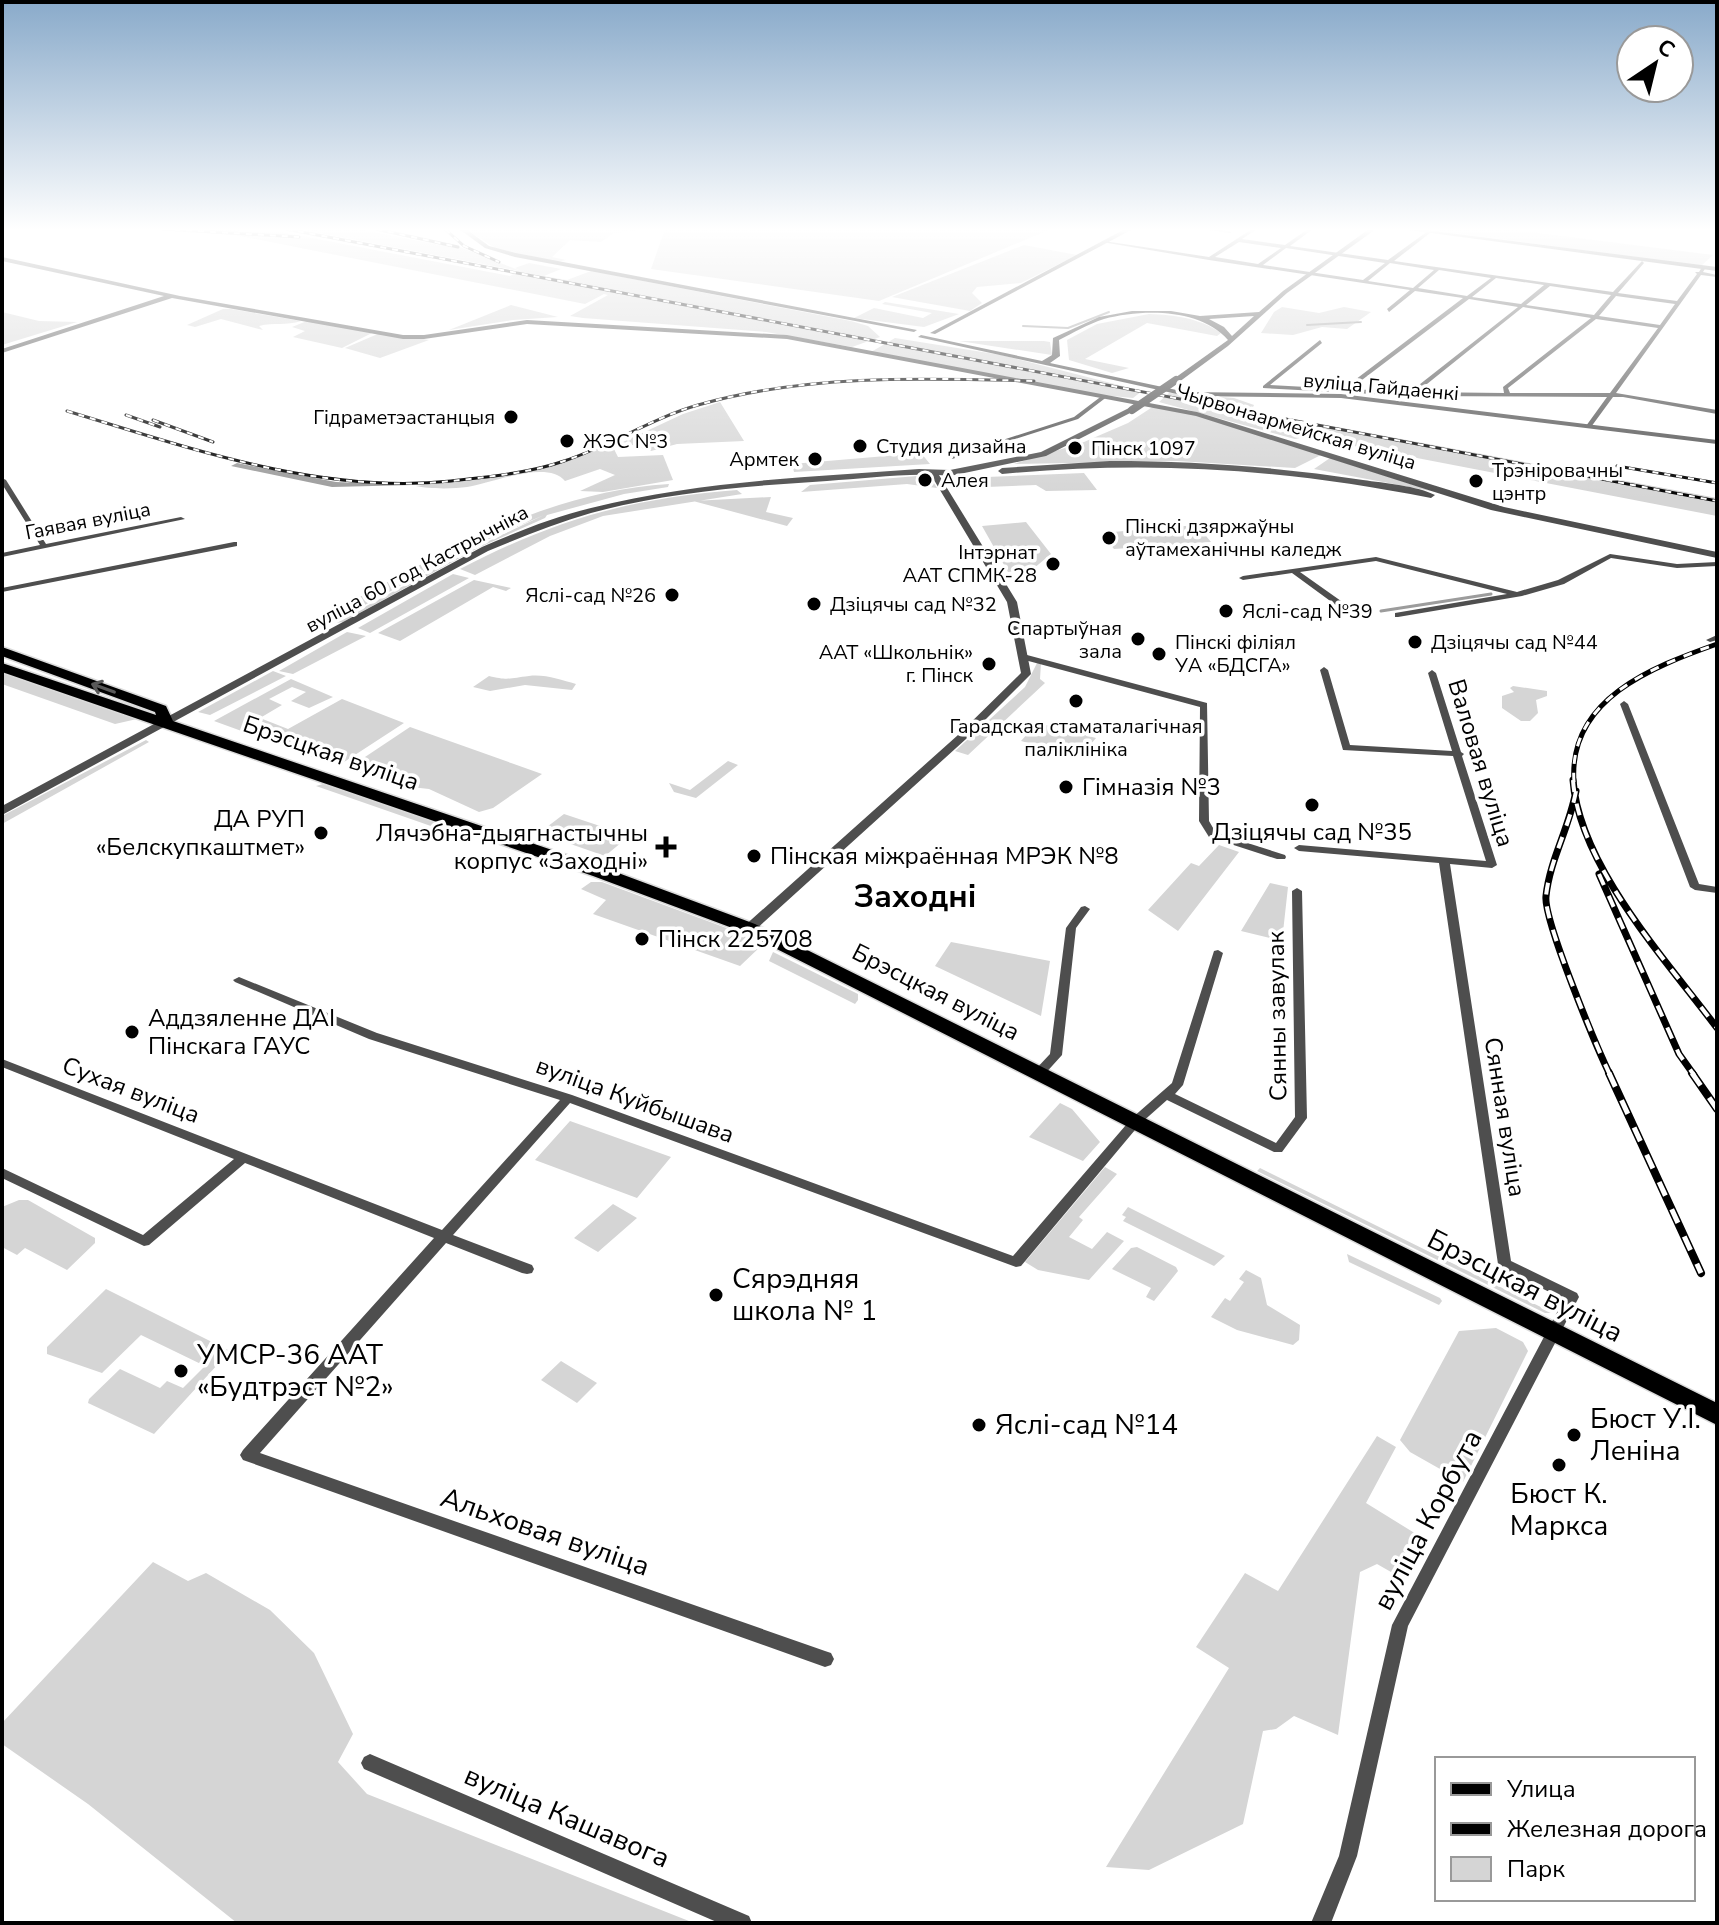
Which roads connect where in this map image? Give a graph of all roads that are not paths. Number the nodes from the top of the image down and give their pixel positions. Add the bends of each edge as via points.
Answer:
1 (103, 319) edge
2 (304, 319) edge
3 (850, 319) edge
4 (958, 319) edge
5 (1099, 319) edge
6 (1196, 319) edge
7 (1254, 319) edge
8 (1441, 319) edge
9 (1508, 319) edge
10 (1593, 319) edge
11 (1607, 319) edge
12 (1667, 319) edge
13 (950, 323) junction
14 (1661, 327) junction
15 (917, 333) junction
16 (933, 334) junction
17 (1231, 339) junction
18 (952, 342) junction
19 (1320, 342) dead end
20 (2, 351) edge
21 (1044, 363) junction
22 (1345, 390) junction
23 (1507, 393) junction
24 (1411, 394) junction
25 (1608, 395) junction
26 (1105, 396) junction
27 (1717, 412) edge
28 (1589, 426) junction
29 (1717, 442) edge
30 (1043, 451) junction
31 (1327, 454) junction
32 (950, 458) dead end
33 (1001, 463) junction
34 (1013, 470) junction
35 (1300, 471) junction
36 (933, 472) junction
37 (950, 473) junction
38 (3, 480) edge
39 (1439, 493) junction
40 (181, 519) dead end
41 (234, 544) dead end
42 (44, 546) junction
43 (2, 555) edge
44 (1717, 555) edge
45 (1717, 564) edge
46 (1295, 572) junction
47 (1243, 578) dead end
48 (2, 590) edge
49 (1519, 594) junction
50 (1331, 609) dead end
51 (1398, 615) dead end
52 (2, 651) edge
53 (1024, 657) junction
54 (2, 667) edge
55 (1324, 670) dead end
56 (1432, 673) dead end
57 (1624, 704) dead end
58 (167, 724) junction
59 (1459, 754) junction
60 (2, 811) edge
61 (1299, 848) dead end
62 (1281, 857) dead end
63 (1444, 861) junction
64 (1717, 890) edge
65 (1297, 891) dead end
66 (1085, 909) dead end
67 (749, 928) junction
68 (1218, 953) dead end
69 (239, 980) dead end
70 (2, 1063) edge
71 (1039, 1073) junction
72 (1165, 1094) junction
73 (568, 1098) junction
74 (1136, 1121) junction
75 (243, 1158) junction
76 (2, 1173) edge
77 (442, 1234) junction
78 (527, 1269) dead end
79 (1554, 1334) junction
80 (1717, 1415) edge
81 (825, 1659) dead end
82 (370, 1763) dead end
83 (742, 1923) edge
84 (1321, 1923) edge

1 - 20 street
2 - 26 street, Чырвонаармейская вуліца via 414,337 527,322 755,333
3 - 15 street
4 - 13 street
5 - 21 street via 1055,339 1056,356
6 - 17 street via 1218,325
7 - 17 street
8 - 22 street
9 - 24 street
10 - 23 street via 1505,388
11 - 14 street
12 - 14 street
13 - 15 street
13 - 16 street
14 - 25 street
15 - 16 street, вуліца Гайдаенкі
15 - 18 street, вуліца Гайдаенкі
16 - 18 street, вуліца Гайдаенкі
17 - 30 street, bridge via 1132,410
18 - 21 street, вуліца Гайдаенкі
19 - 22 street via 1265,387
21 - 28 street, вуліца Гайдаенкі via 1186,394 1341,396
22 - 24 street
23 - 24 street
23 - 25 street
25 - 27 street
25 - 28 street
26 - 31 street, Чырвонаармейская вуліца via 1220,419
26 - 32 street via 1076,418
28 - 29 street, вуліца Гайдаенкі
30 - 33 street, вуліца 60 год Кастрычніка
30 - 36 street, вуліца 60 год Кастрычніка
31 - 35 street
31 - 39 street, Чырвонаармейская вуліца
33 - 34 street via 996,467
33 - 37 street, вуліца 60 год Кастрычніка
34 - 35 street, Чырвонаармейская вуліца via 1187,463
34 - 37 street, Чырвонаармейская вуліца
35 - 39 street, Чырвонаармейская вуліца
36 - 37 street, вуліца 60 год Кастрычніка
36 - 53 street via 1012,602
36 - 58 street, вуліца 60 год Кастрычніка via 678,490 558,518 485,549
38 - 42 street
39 - 44 street, Чырвонаармейская вуліца
40 - 42 street, Гаявая вуліца
41 - 48 street
42 - 43 street, Гаявая вуліца
45 - 49 street via 1677,566 1610,556 1561,582
46 - 47 street
46 - 49 street via 1376,559
46 - 50 street via 1338,603
49 - 51 street
58 -> 52 main road, Брэсцкая вуліца via 161,709
53 - 62 street via 1204,705 1204,821 1212,835
53 - 67 street via 1026,674 1007,696
54 - 58 main road, Брэсцкая вуліца
55 - 59 street via 1346,748
56 - 59 street, Валовая вуліца
57 - 64 street via 1695,887
58 - 60 street, вуліца 60 год Кастрычніка
58 - 67 main road, Брэсцкая вуліца
59 - 63 street, Валовая вуліца via 1492,865
61 - 63 street
63 - 79 street, Сянная вуліца via 1505,1264 1572,1297
65 - 72 street, Сянны завулак via 1301,1118 1278,1149
66 - 71 street via 1071,928 1056,1055
67 - 71 main road, Брэсцкая вуліца
68 - 72 street via 1182,1074
69 - 73 street, вуліца Куйбышава via 373,1036
70 - 75 street, Сухая вуліца
71 - 74 main road, Брэсцкая вуліца
72 - 74 street
73 - 74 street, вуліца Куйбышава via 1016,1262
73 - 77 street
74 - 79 main road, Брэсцкая вуліца
75 - 76 street via 144,1241
75 - 77 street, Сухая вуліца
77 - 78 street, Сухая вуліца
77 - 81 street, Альховая вуліца via 248,1455
79 - 80 main road, Брэсцкая вуліца
79 - 84 street, вуліца Корбута via 1400,1625 1348,1856
82 - 83 street, вуліца Кашавога

